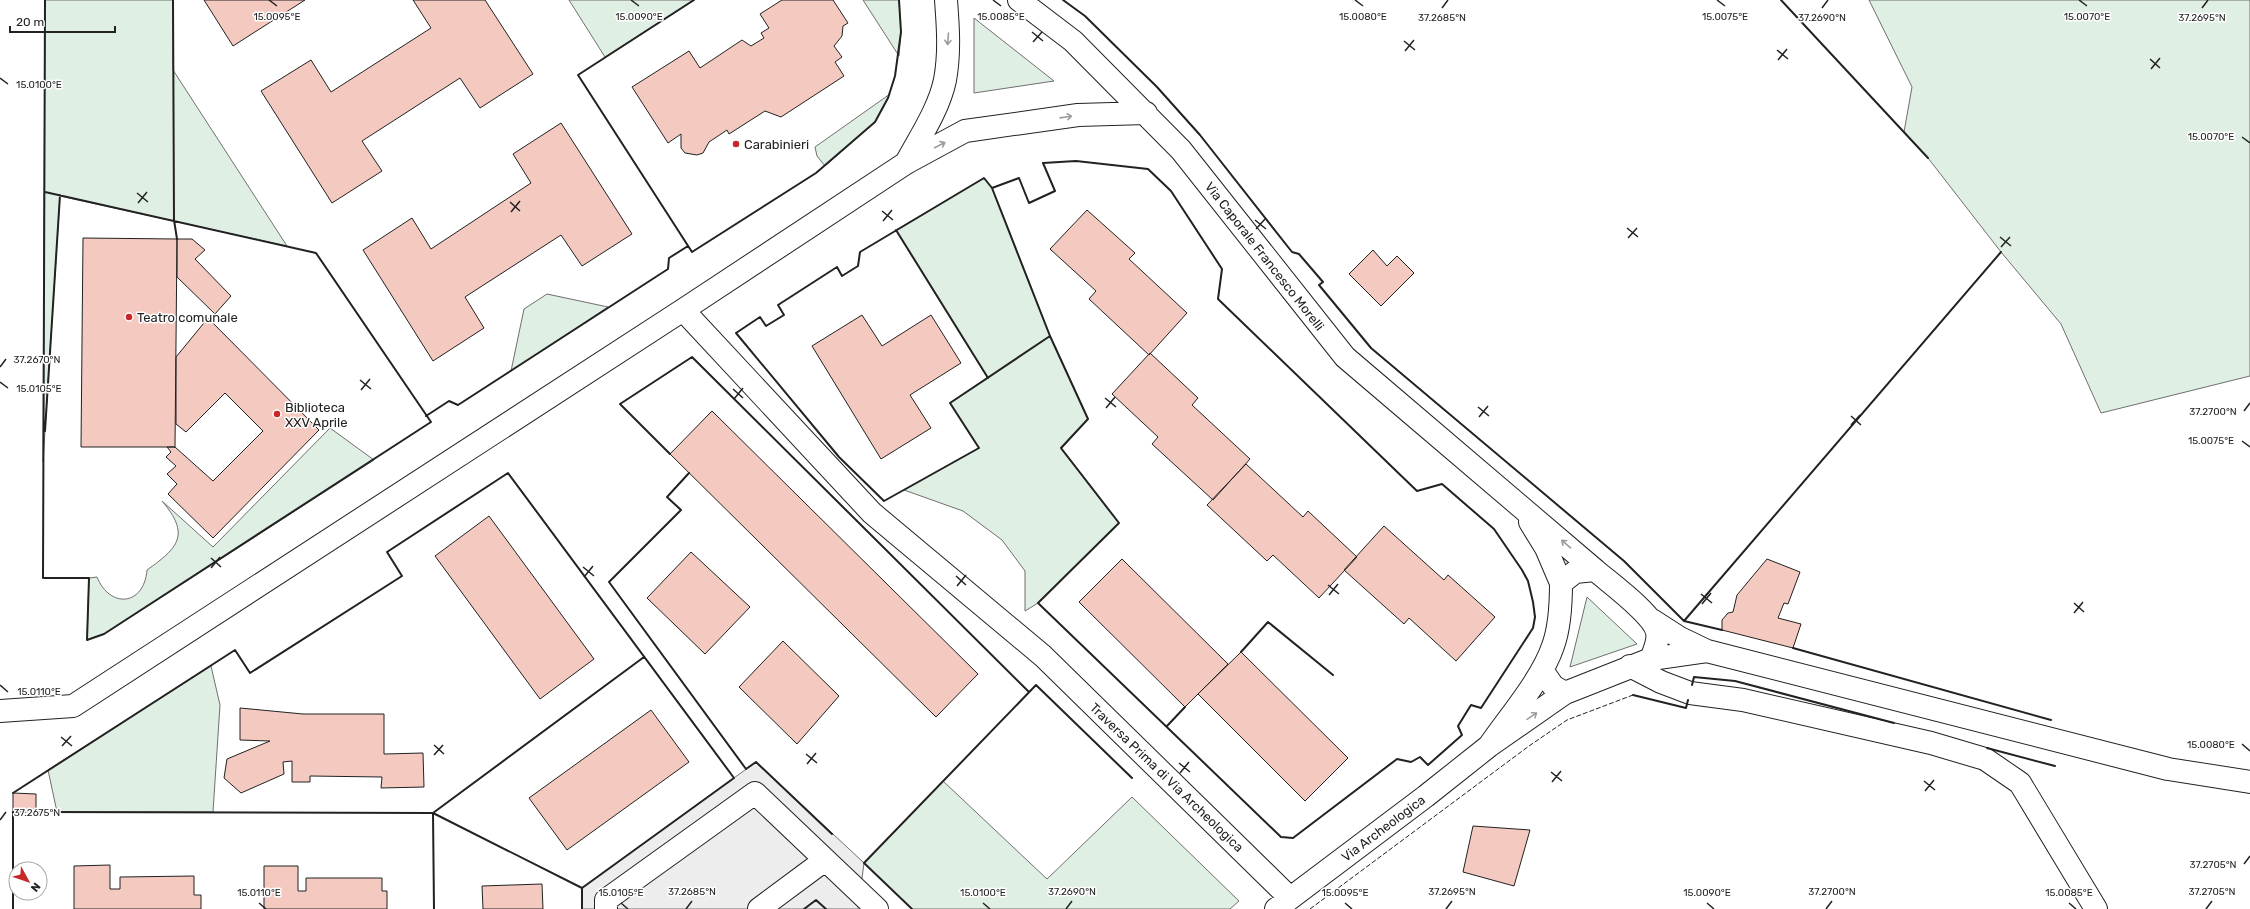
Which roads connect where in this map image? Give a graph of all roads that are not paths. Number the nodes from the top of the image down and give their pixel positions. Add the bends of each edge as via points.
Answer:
1 (946, 0) edge
2 (1019, 0) edge
3 (1146, 113) junction
4 (906, 163) junction
5 (684, 310) junction
6 (1519, 504) junction
7 (1595, 570) junction
8 (1561, 582) junction
9 (1652, 620) junction
10 (1707, 651) junction
11 (1651, 659) junction
12 (1630, 666) junction
13 (1542, 670) junction
14 (1565, 693) junction
15 (0, 711) edge
16 (1489, 746) junction
17 (2250, 782) edge
18 (825, 860) junction
19 (1283, 904) edge
20 (606, 909) edge
21 (759, 909) edge
22 (876, 909) edge
23 (2096, 909) edge

1 -> 4 street via 949,34 945,80 932,115
2 - 3 street, Via Caporale Francesco Morelli via 1072,41
4 -> 3 street via 965,131 1078,115
3 - 6 street, Via Caporale Francesco Morelli via 1181,150 1345,357
4 - 5 street
5 - 15 street via 73,706
5 - 19 street, Traversa Prima di Via Archeologica via 872,513 1044,656
7 -> 6 street, Via Caporale Francesco Morelli
6 - 8 street via 1546,548
7 - 8 street via 1575,572
7 - 9 street, Via Caporale Francesco Morelli
8 - 13 street via 1561,601 1553,646
9 - 10 street, Via Caporale Francesco Morelli
9 - 11 street via 1658,638
10 - 11 street
10 - 17 street via 2168,769
11 - 12 street
12 - 14 street
12 - 23 street via 1661,682 1690,692 1743,700 1986,758 2020,783
13 - 14 street via 1553,686
13 - 16 street
16 -> 14 street
16 - 19 street, Via Archeologica
18 - 20 street via 755,793 606,900
18 - 21 street
18 - 22 street

